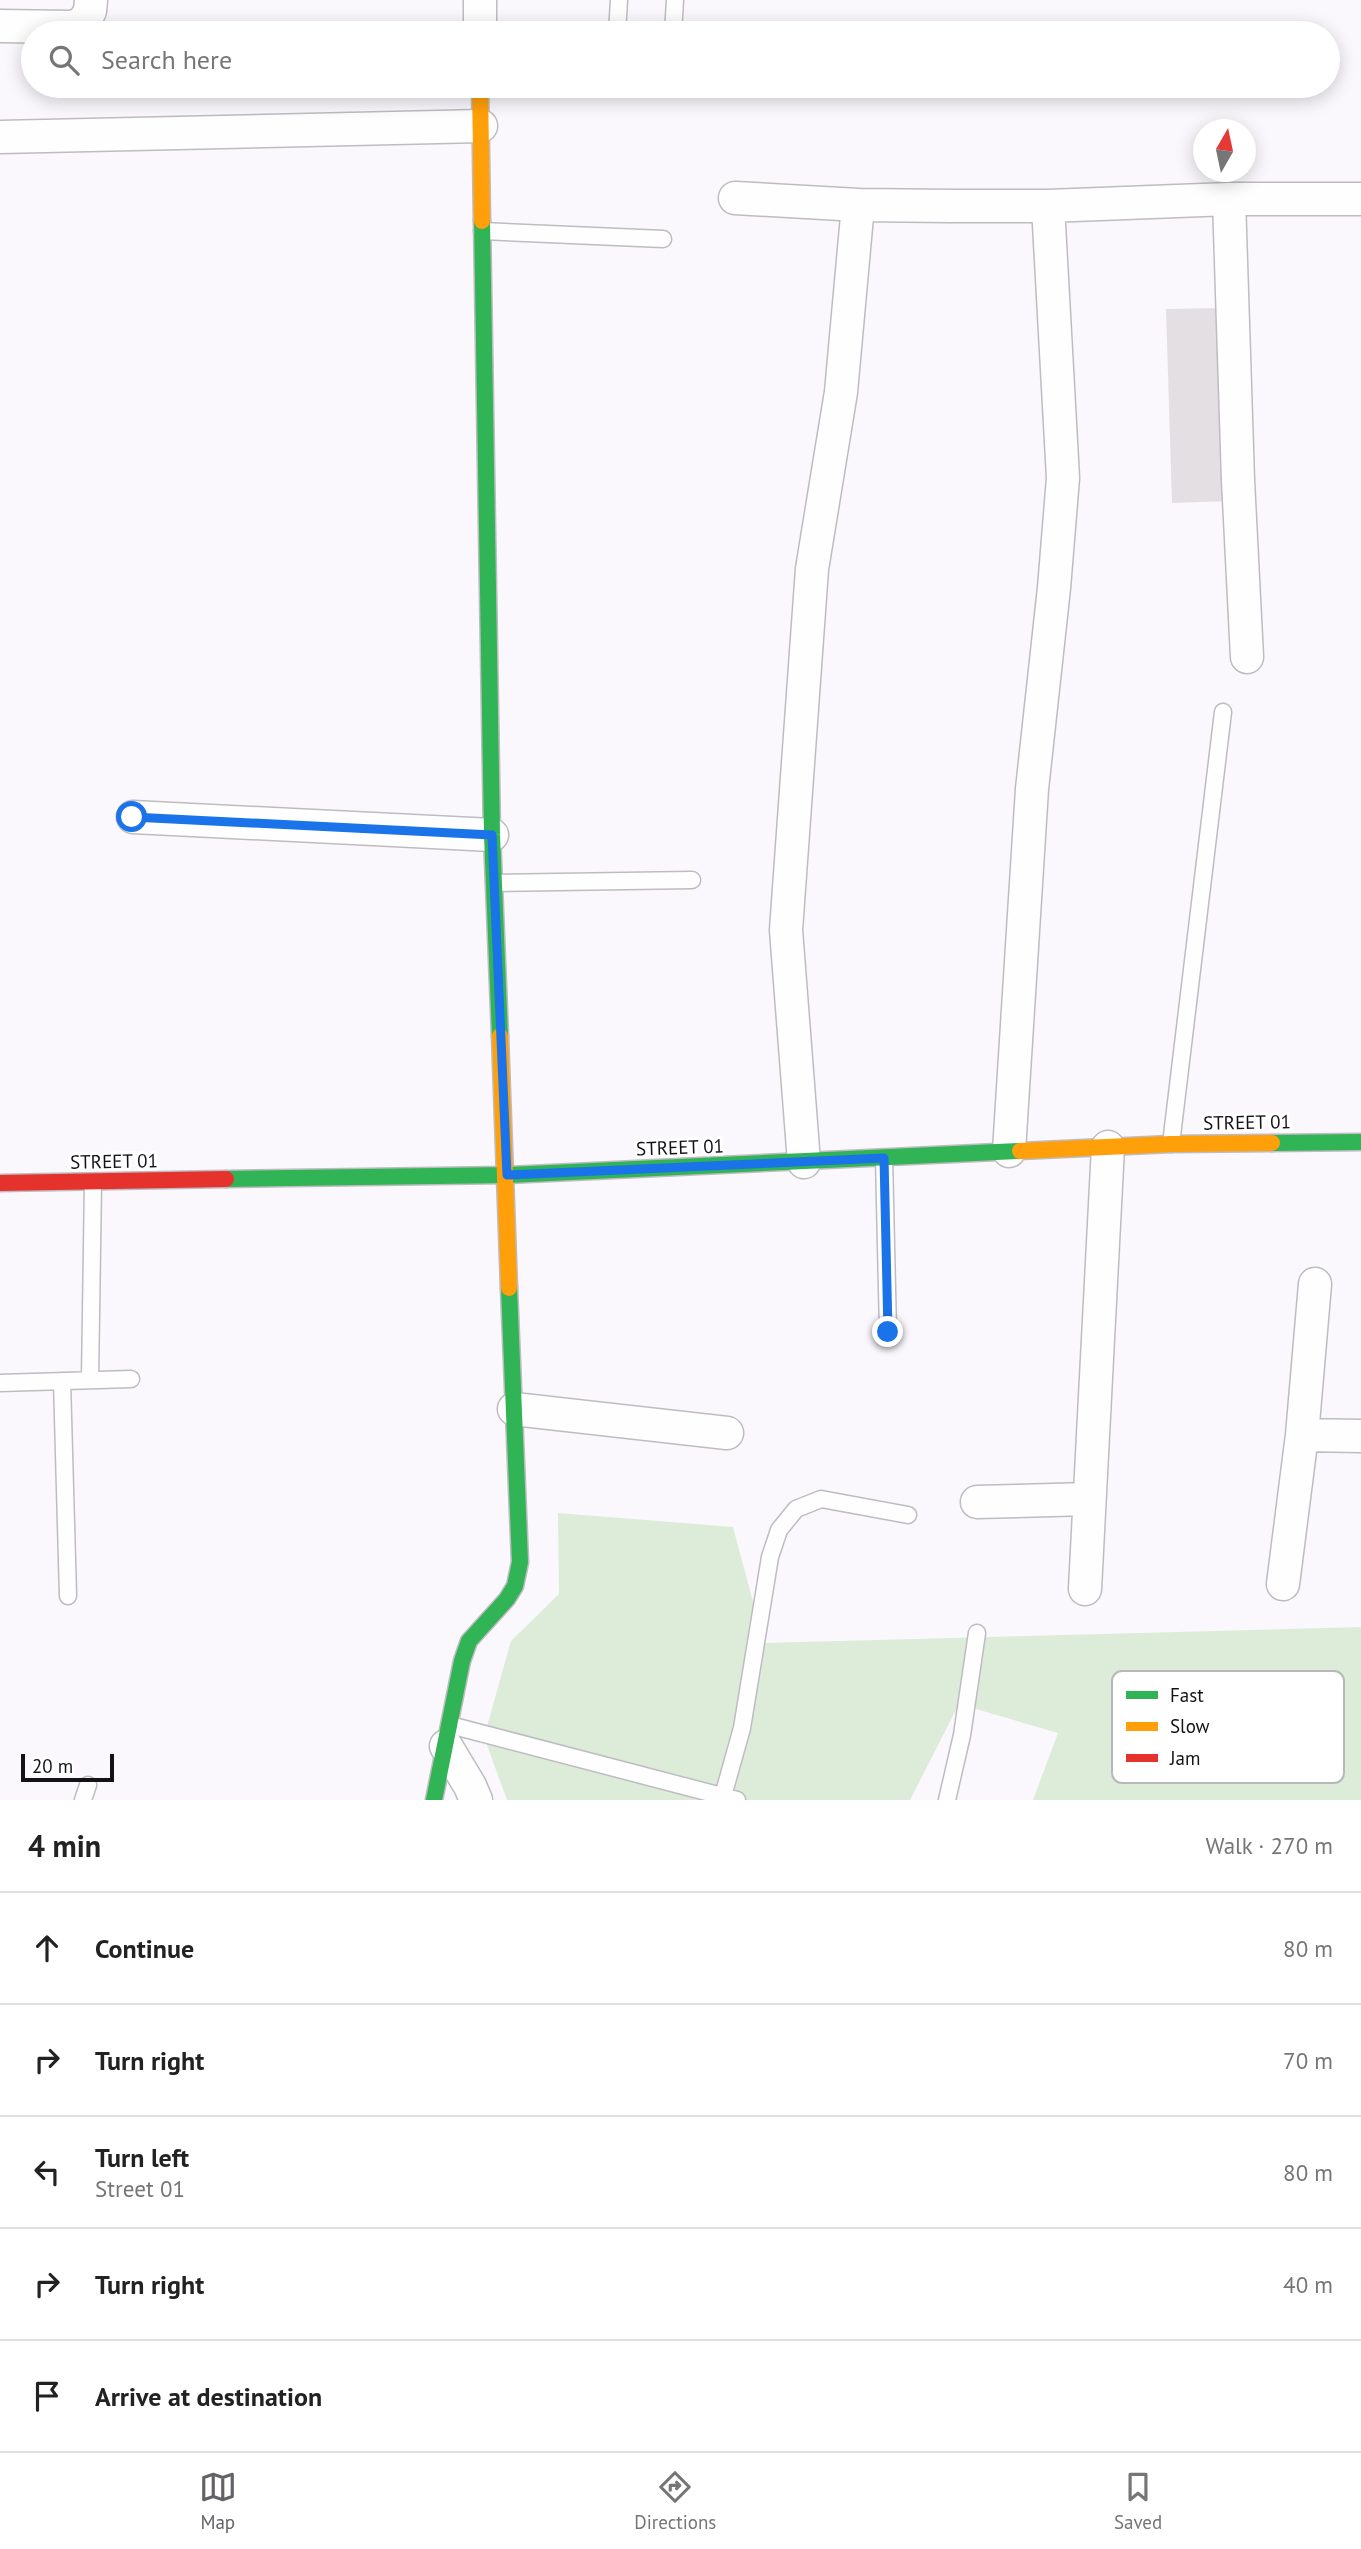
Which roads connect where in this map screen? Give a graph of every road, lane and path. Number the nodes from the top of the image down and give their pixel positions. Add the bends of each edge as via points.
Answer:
1 (91, 0) edge
2 (480, 0) edge
3 (619, 0) edge
4 (676, 0) edge
5 (84, 21) edge
6 (480, 21) edge
7 (618, 21) edge
8 (674, 21) edge
9 (0, 26) edge
10 (21, 26) edge
11 (480, 98) edge
12 (481, 125) junction
13 (0, 137) edge
14 (735, 198) dead end
15 (1229, 199) junction
16 (1361, 199) edge
17 (858, 205) junction
18 (1048, 206) junction
19 (482, 231) junction
20 (663, 239) dead end
21 (1247, 656) dead end
22 (1223, 712) dead end
23 (132, 817) dead end
24 (492, 835) junction
25 (692, 880) dead end
26 (495, 883) junction
27 (1361, 1142) edge
28 (1171, 1144) junction
29 (1108, 1147) junction
30 (1009, 1151) junction
31 (884, 1158) junction
32 (804, 1162) junction
33 (507, 1175) junction
34 (93, 1182) junction
35 (0, 1183) edge
36 (1315, 1284) dead end
37 (888, 1332) dead end
38 (90, 1379) junction
39 (131, 1379) dead end
40 (62, 1381) junction
41 (0, 1383) edge
42 (514, 1409) junction
43 (727, 1433) dead end
44 (1302, 1435) junction
45 (1361, 1436) edge
46 (1089, 1499) junction
47 (977, 1502) dead end
48 (908, 1515) dead end
49 (1283, 1584) dead end
50 (1084, 1589) dead end
51 (68, 1596) dead end
52 (977, 1633) dead end
53 (448, 1735) junction
54 (730, 1798) edge
55 (434, 1800) edge
56 (476, 1800) edge
57 (947, 1800) edge

1 - 5 street
2 - 6 street
3 - 7 lane
4 - 8 lane
9 - 10 street
11 - 12 street
12 - 13 street
12 - 19 street
14 - 17 street
15 - 16 street
15 - 18 street
15 - 21 street
17 - 18 street
17 - 32 street via 841,392 812,569 786,930
18 - 30 street via 1063,478 1032,789
19 - 20 lane
19 - 24 street
22 - 28 lane
23 - 24 street
24 - 26 street
25 - 26 lane
26 - 33 street
27 - 28 street, STREET 01
28 - 29 street, STREET 01
29 - 30 street, STREET 01
29 - 46 street
30 - 31 street, STREET 01
31 - 32 street, STREET 01
31 - 37 lane
32 - 33 street, STREET 01
33 - 34 street, STREET 01
33 - 42 street
34 - 35 street, STREET 01
34 - 38 lane
36 - 44 street
38 - 39 lane
38 - 40 lane
40 - 41 lane
40 - 51 lane
42 - 43 street
42 - 53 street via 520,1562 507,1599 469,1641
44 - 45 street
44 - 49 street
46 - 47 street
46 - 50 street
48 - 54 lane via 821,1499 796,1509 779,1530 770,1557
52 - 57 lane
53 - 54 lane
53 - 55 street
53 - 56 street

